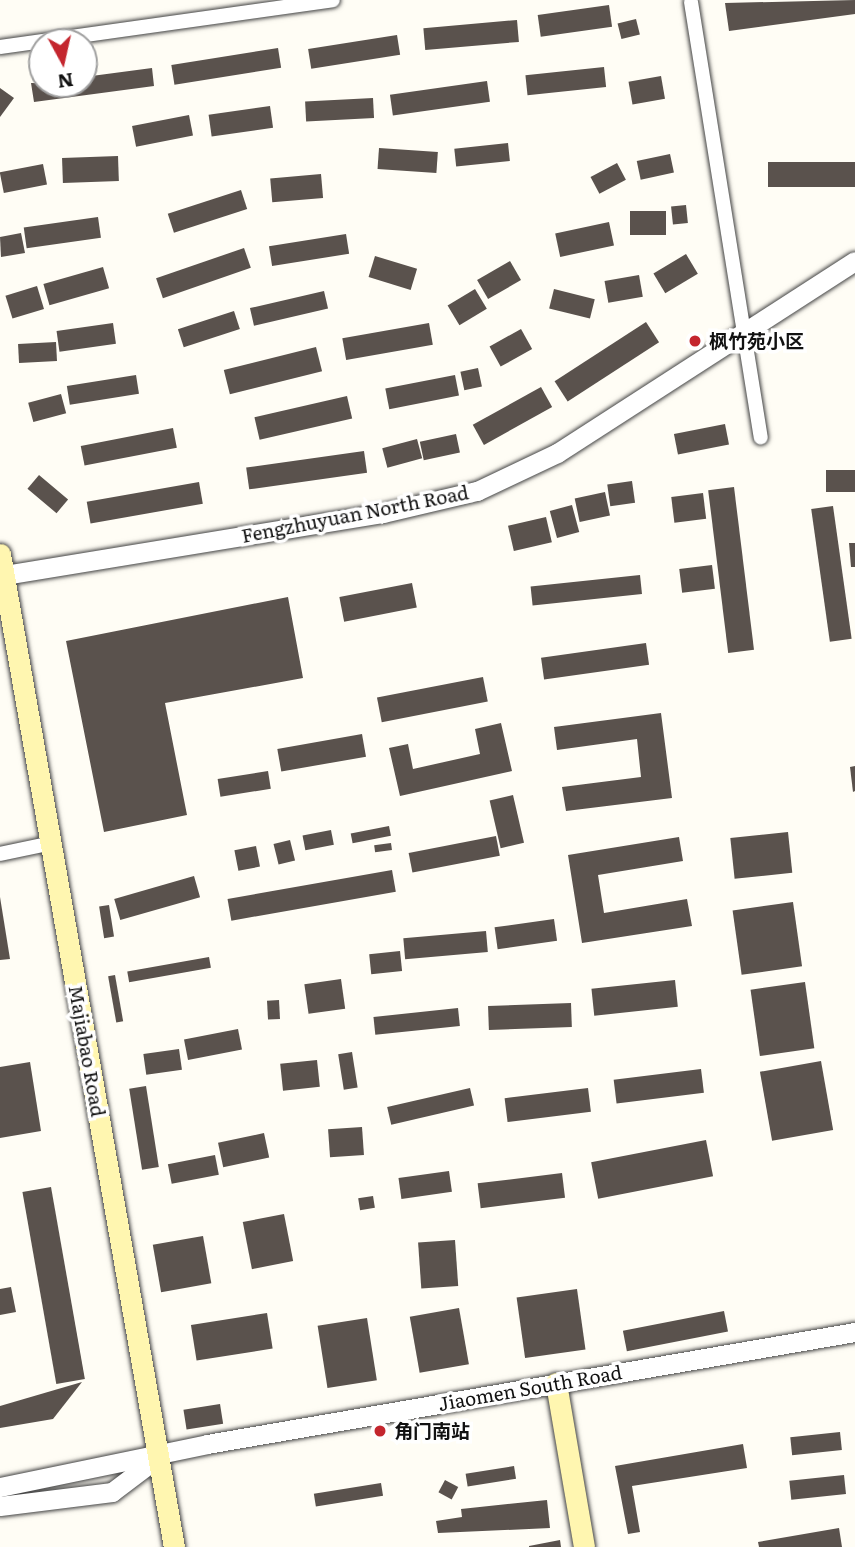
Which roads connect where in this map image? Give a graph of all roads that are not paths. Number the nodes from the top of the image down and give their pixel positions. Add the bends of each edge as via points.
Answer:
1 (332, 0) edge
2 (691, 2) dead end
3 (0, 47) edge
4 (855, 261) edge
5 (746, 330) junction
6 (761, 437) dead end
7 (2, 565) edge
8 (52, 843) junction
9 (0, 854) edge
10 (855, 1332) edge
11 (556, 1383) junction
12 (158, 1457) junction
13 (0, 1486) edge
14 (0, 1506) edge
15 (174, 1547) edge
16 (584, 1547) edge

1 - 3 street
2 - 5 street
4 - 5 street, Fengzhuyuan North Road
5 - 6 street
5 - 7 street, Fengzhuyuan North Road via 557,453 477,491 383,513
7 - 8 main road, Majiabao Road
8 - 9 street
8 - 12 main road, Majiabao Road
10 - 11 street, Jiaomen South Road
11 - 12 street, Jiaomen South Road
11 - 16 main road
12 - 13 street, Jiaomen South Road
12 - 14 street via 112,1492
12 - 15 main road, Majiabao Road

